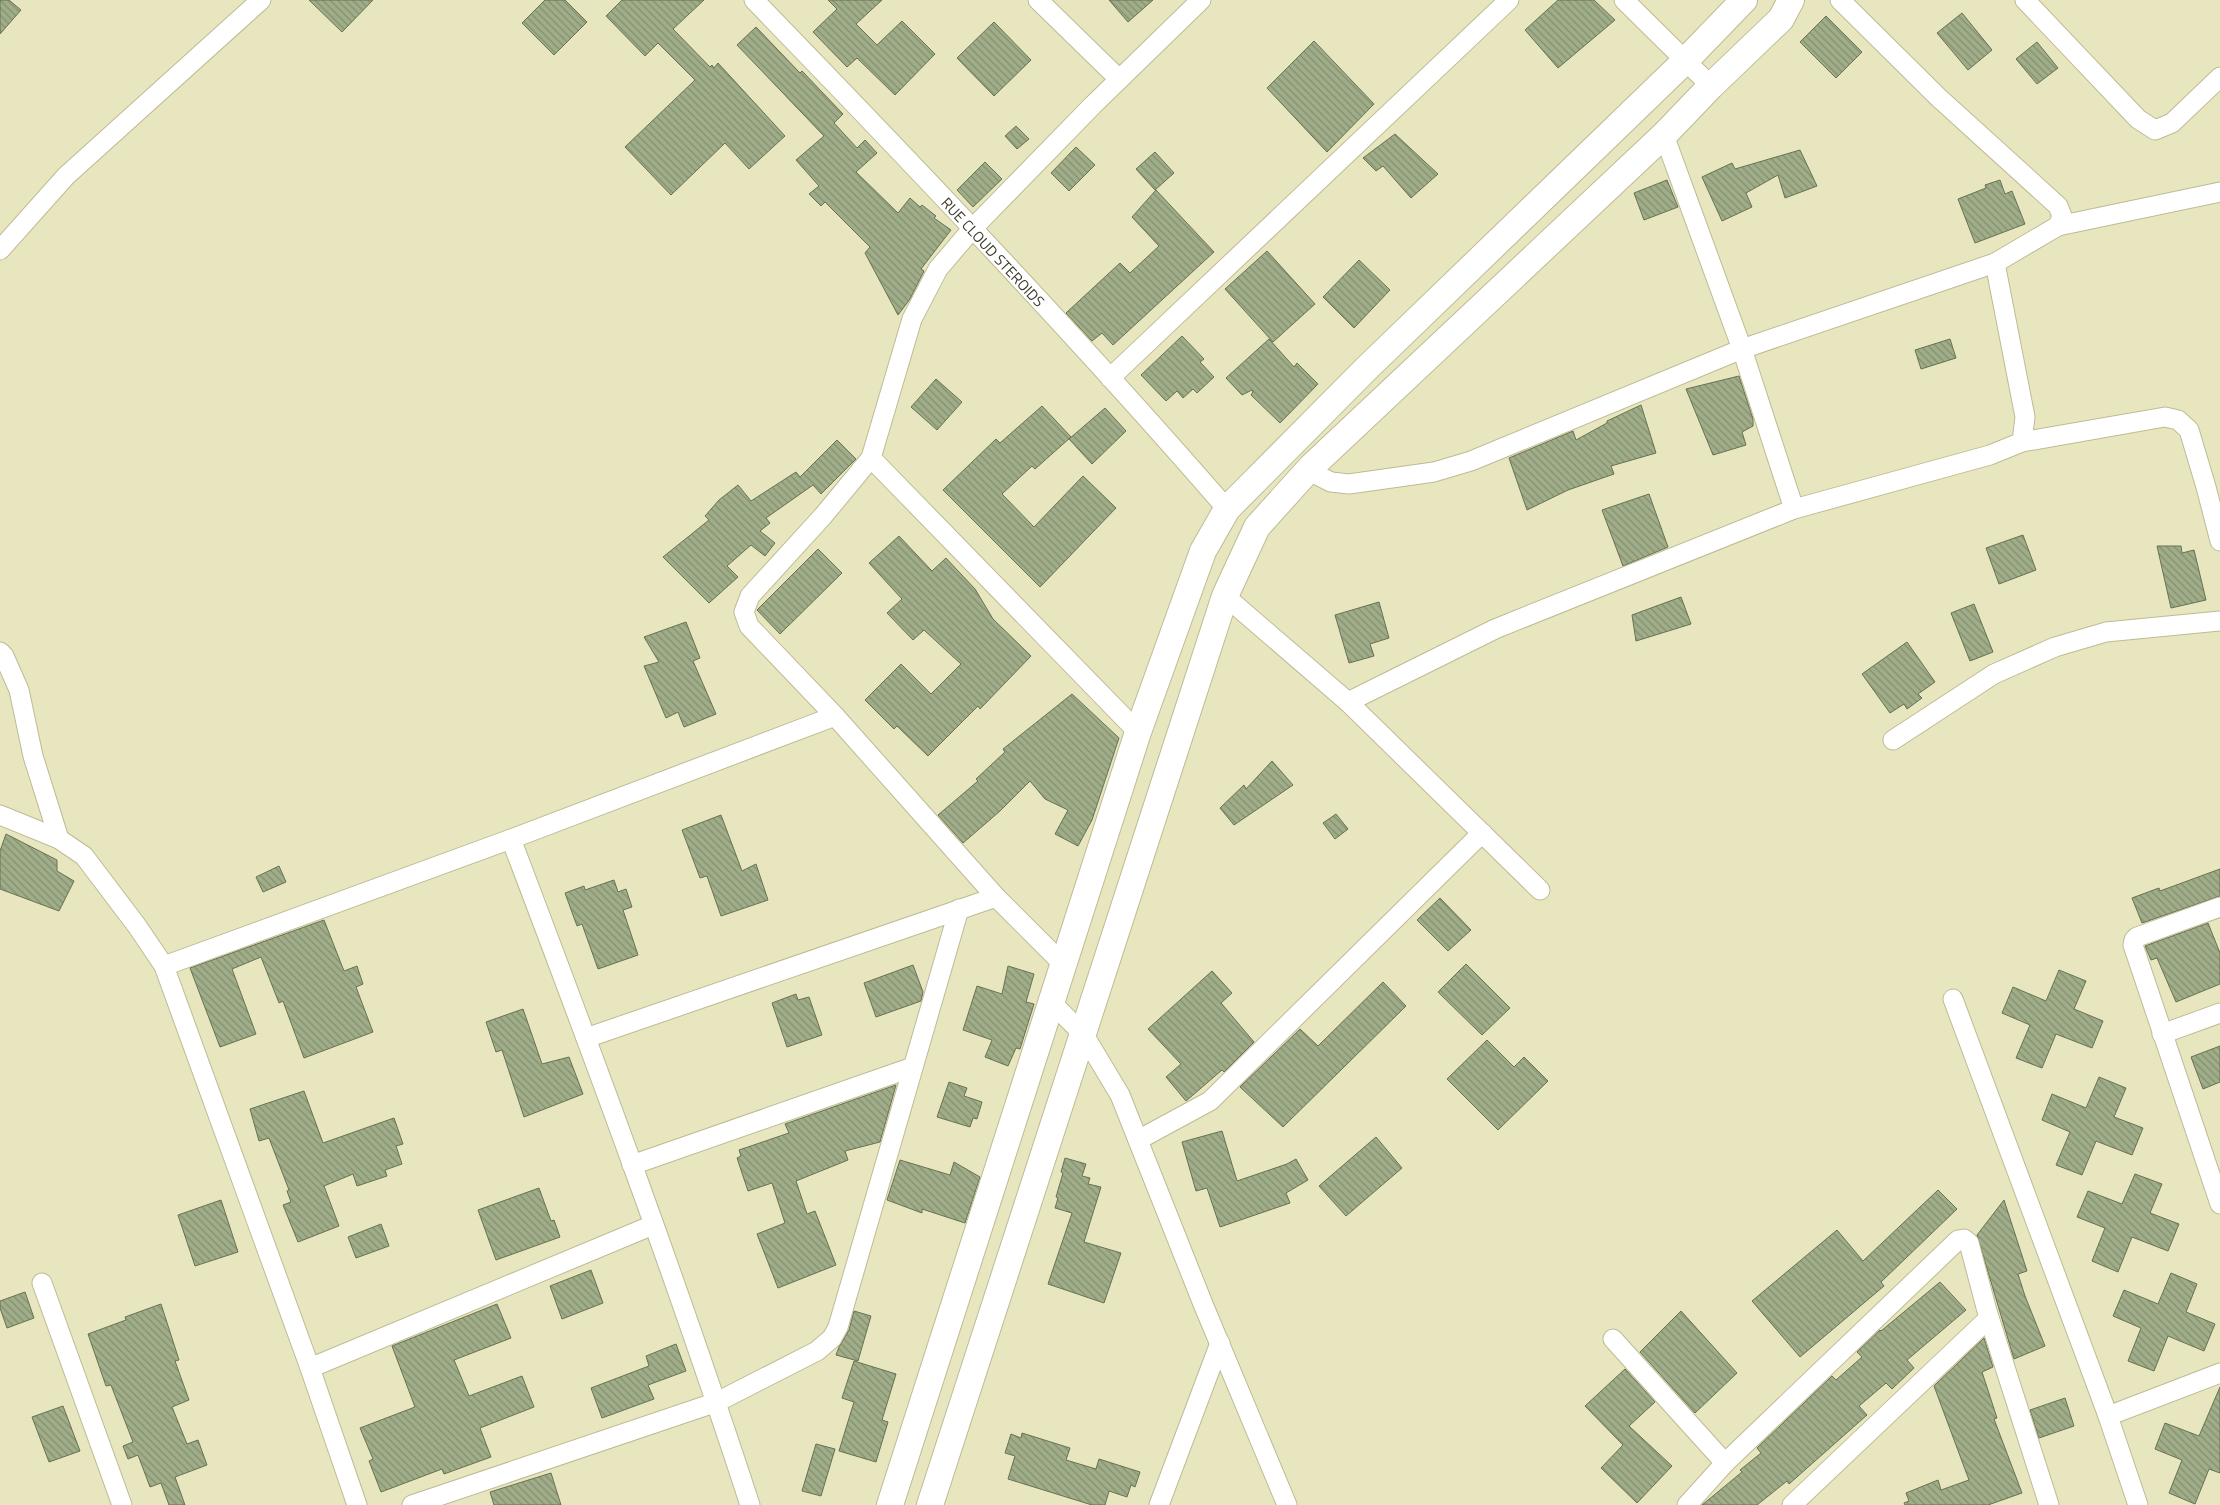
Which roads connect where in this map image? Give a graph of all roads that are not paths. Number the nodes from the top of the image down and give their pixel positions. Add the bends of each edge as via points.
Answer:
1 (261, 0) edge
2 (754, 0) edge
3 (1038, 0) edge
4 (1201, 0) edge
5 (1509, 0) edge
6 (1624, 0) edge
7 (1744, 0) edge
8 (1790, 0) edge
9 (1840, 0) edge
10 (2025, 0) edge
11 (1685, 61) junction
12 (2220, 77) edge
13 (1119, 79) junction
14 (1711, 86) junction
15 (1664, 135) junction
16 (2218, 197) edge
17 (2058, 226) junction
18 (972, 229) junction
19 (0, 250) edge
20 (1995, 264) junction
21 (1742, 349) junction
22 (1110, 378) junction
23 (2022, 442) junction
24 (871, 458) junction
25 (1311, 468) junction
26 (1227, 509) junction
27 (1794, 509) junction
28 (2220, 541) edge
29 (1225, 596) junction
30 (2220, 621) edge
31 (0, 652) edge
32 (1348, 702) junction
33 (835, 716) junction
34 (1138, 732) junction
35 (1893, 740) dead end
36 (0, 815) edge
37 (1482, 833) junction
38 (59, 839) junction
39 (511, 840) junction
40 (1540, 890) dead end
41 (996, 897) junction
42 (2220, 907) edge
43 (958, 909) junction
44 (164, 966) junction
45 (1064, 966) junction
46 (1953, 999) dead end
47 (1052, 1004) junction
48 (2220, 1013) edge
49 (2162, 1034) junction
50 (1084, 1035) junction
51 (586, 1038) junction
52 (913, 1068) junction
53 (1138, 1140) junction
54 (632, 1165) junction
55 (2219, 1196) edge
56 (653, 1224) junction
57 (42, 1283) dead end
58 (1989, 1318) junction
59 (1613, 1339) dead end
60 (1220, 1343) junction
61 (310, 1368) junction
62 (2220, 1373) edge
63 (717, 1402) junction
64 (2108, 1416) junction
65 (1725, 1463) junction
66 (122, 1505) edge
67 (356, 1505) edge
68 (412, 1505) edge
69 (750, 1505) edge
70 (890, 1505) edge
71 (930, 1505) edge
72 (1159, 1505) edge
73 (1287, 1505) edge
74 (1687, 1505) edge
75 (1792, 1505) edge
76 (2049, 1505) edge
77 (2138, 1505) edge

1 - 19 street via 66,176
2 - 18 street, RUE CLOUD STEROIDS
3 - 13 street
4 - 13 street
5 - 22 street
6 - 11 street
7 - 11 main road
8 - 14 main road via 1781,19
9 - 17 street via 1938,97 2058,206 2062,216
10 - 12 street via 2138,118 2156,130 2172,123
11 - 14 street
11 - 26 main road via 1366,369
13 - 18 street
14 - 15 main road
15 - 21 street
15 - 25 main road
16 - 17 street
17 - 20 street
18 - 22 street, RUE CLOUD STEROIDS
18 - 24 street via 938,269 912,319
20 - 21 street
20 - 23 street via 2025,417
21 - 25 street via 1471,461 1434,472 1349,484 1332,482 1311,472
21 - 27 street
22 - 26 street, RUE CLOUD STEROIDS
23 - 27 street via 1990,455
23 - 28 street via 2164,417 2178,420 2189,430
24 - 33 street via 750,596 744,612 749,626
24 - 34 street
25 - 29 main road via 1257,526
26 - 34 main road via 1204,551
27 - 32 street via 1495,628
29 - 32 street
29 - 50 main road
30 - 35 street via 2106,632 2055,647 1994,674
31 - 38 street via 19,690 33,756
32 - 37 street
33 - 39 street
33 - 41 street
34 - 45 main road
36 - 38 street
37 - 40 street
37 - 53 street via 1210,1102
38 - 44 street via 84,856
39 - 44 street
39 - 51 street
41 - 43 street
41 - 45 street
42 - 49 street via 2134,940
43 - 51 street
43 - 52 street
44 - 61 street
45 - 47 main road
46 - 64 street
47 - 50 street
47 - 70 main road
48 - 49 street
49 - 55 street
50 - 53 street via 1120,1095
50 - 71 main road
51 - 54 street
52 - 54 street
52 - 63 street via 838,1327 832,1338 817,1351
53 - 60 street
54 - 56 street
56 - 61 street
56 - 63 street
57 - 66 street
58 - 65 street via 1969,1244 1964,1239 1958,1240
58 - 75 street
58 - 76 street
59 - 65 street
60 - 72 street
60 - 73 street
61 - 67 street
62 - 64 street
63 - 68 street
63 - 69 street
64 - 77 street
65 - 74 street

